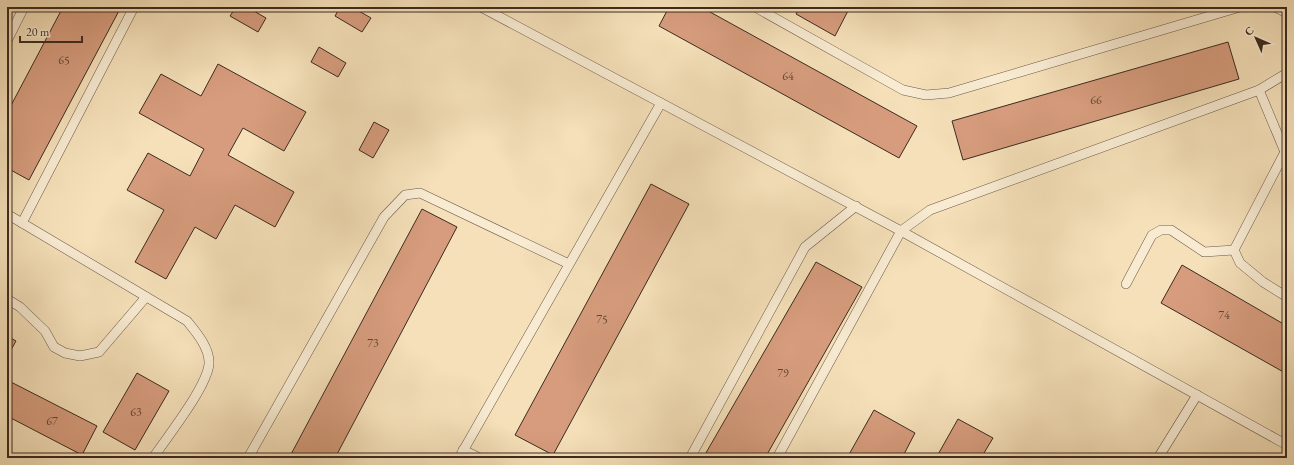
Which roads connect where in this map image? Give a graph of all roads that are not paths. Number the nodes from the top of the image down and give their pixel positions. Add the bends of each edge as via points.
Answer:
1 (24, 7) edge
2 (134, 7) edge
3 (481, 7) edge
4 (755, 7) edge
5 (1240, 7) edge
6 (1275, 7) edge
7 (765, 10) edge
8 (1287, 13) edge
9 (7, 41) edge
10 (1287, 73) edge
11 (1259, 90) junction
12 (661, 103) junction
13 (1285, 156) edge
14 (856, 206) junction
15 (7, 214) edge
16 (22, 223) junction
17 (901, 231) junction
18 (1234, 250) junction
19 (569, 264) junction
20 (1126, 284) dead end
21 (146, 297) junction
22 (1287, 298) edge
23 (7, 299) edge
24 (1197, 395) junction
25 (1287, 445) edge
26 (461, 454) edge
27 (152, 458) edge
28 (248, 458) edge
29 (480, 458) edge
30 (690, 458) edge
31 (777, 458) edge
32 (1158, 458) edge

1 - 9 lane
2 - 16 lane
3 - 12 lane
4 - 7 lane
5 - 7 lane via 949,93 926,95 903,90
6 - 8 lane
10 - 11 lane
11 - 13 lane
11 - 17 lane via 930,210
12 - 14 lane
12 - 19 lane
13 - 18 lane
14 - 17 lane
14 - 30 lane via 805,247
15 - 16 lane
16 - 21 lane
17 - 24 lane
17 - 31 lane
18 - 20 lane via 1204,252 1171,230 1161,230 1152,235
18 - 22 lane via 1240,263
19 - 26 lane
19 - 28 lane via 420,193 405,195 384,217
21 - 23 lane via 99,352 80,356 65,353 54,347 45,331 20,307
21 - 27 lane via 187,321 203,341 209,363 199,390
24 - 25 lane
24 - 32 lane
26 - 29 lane

